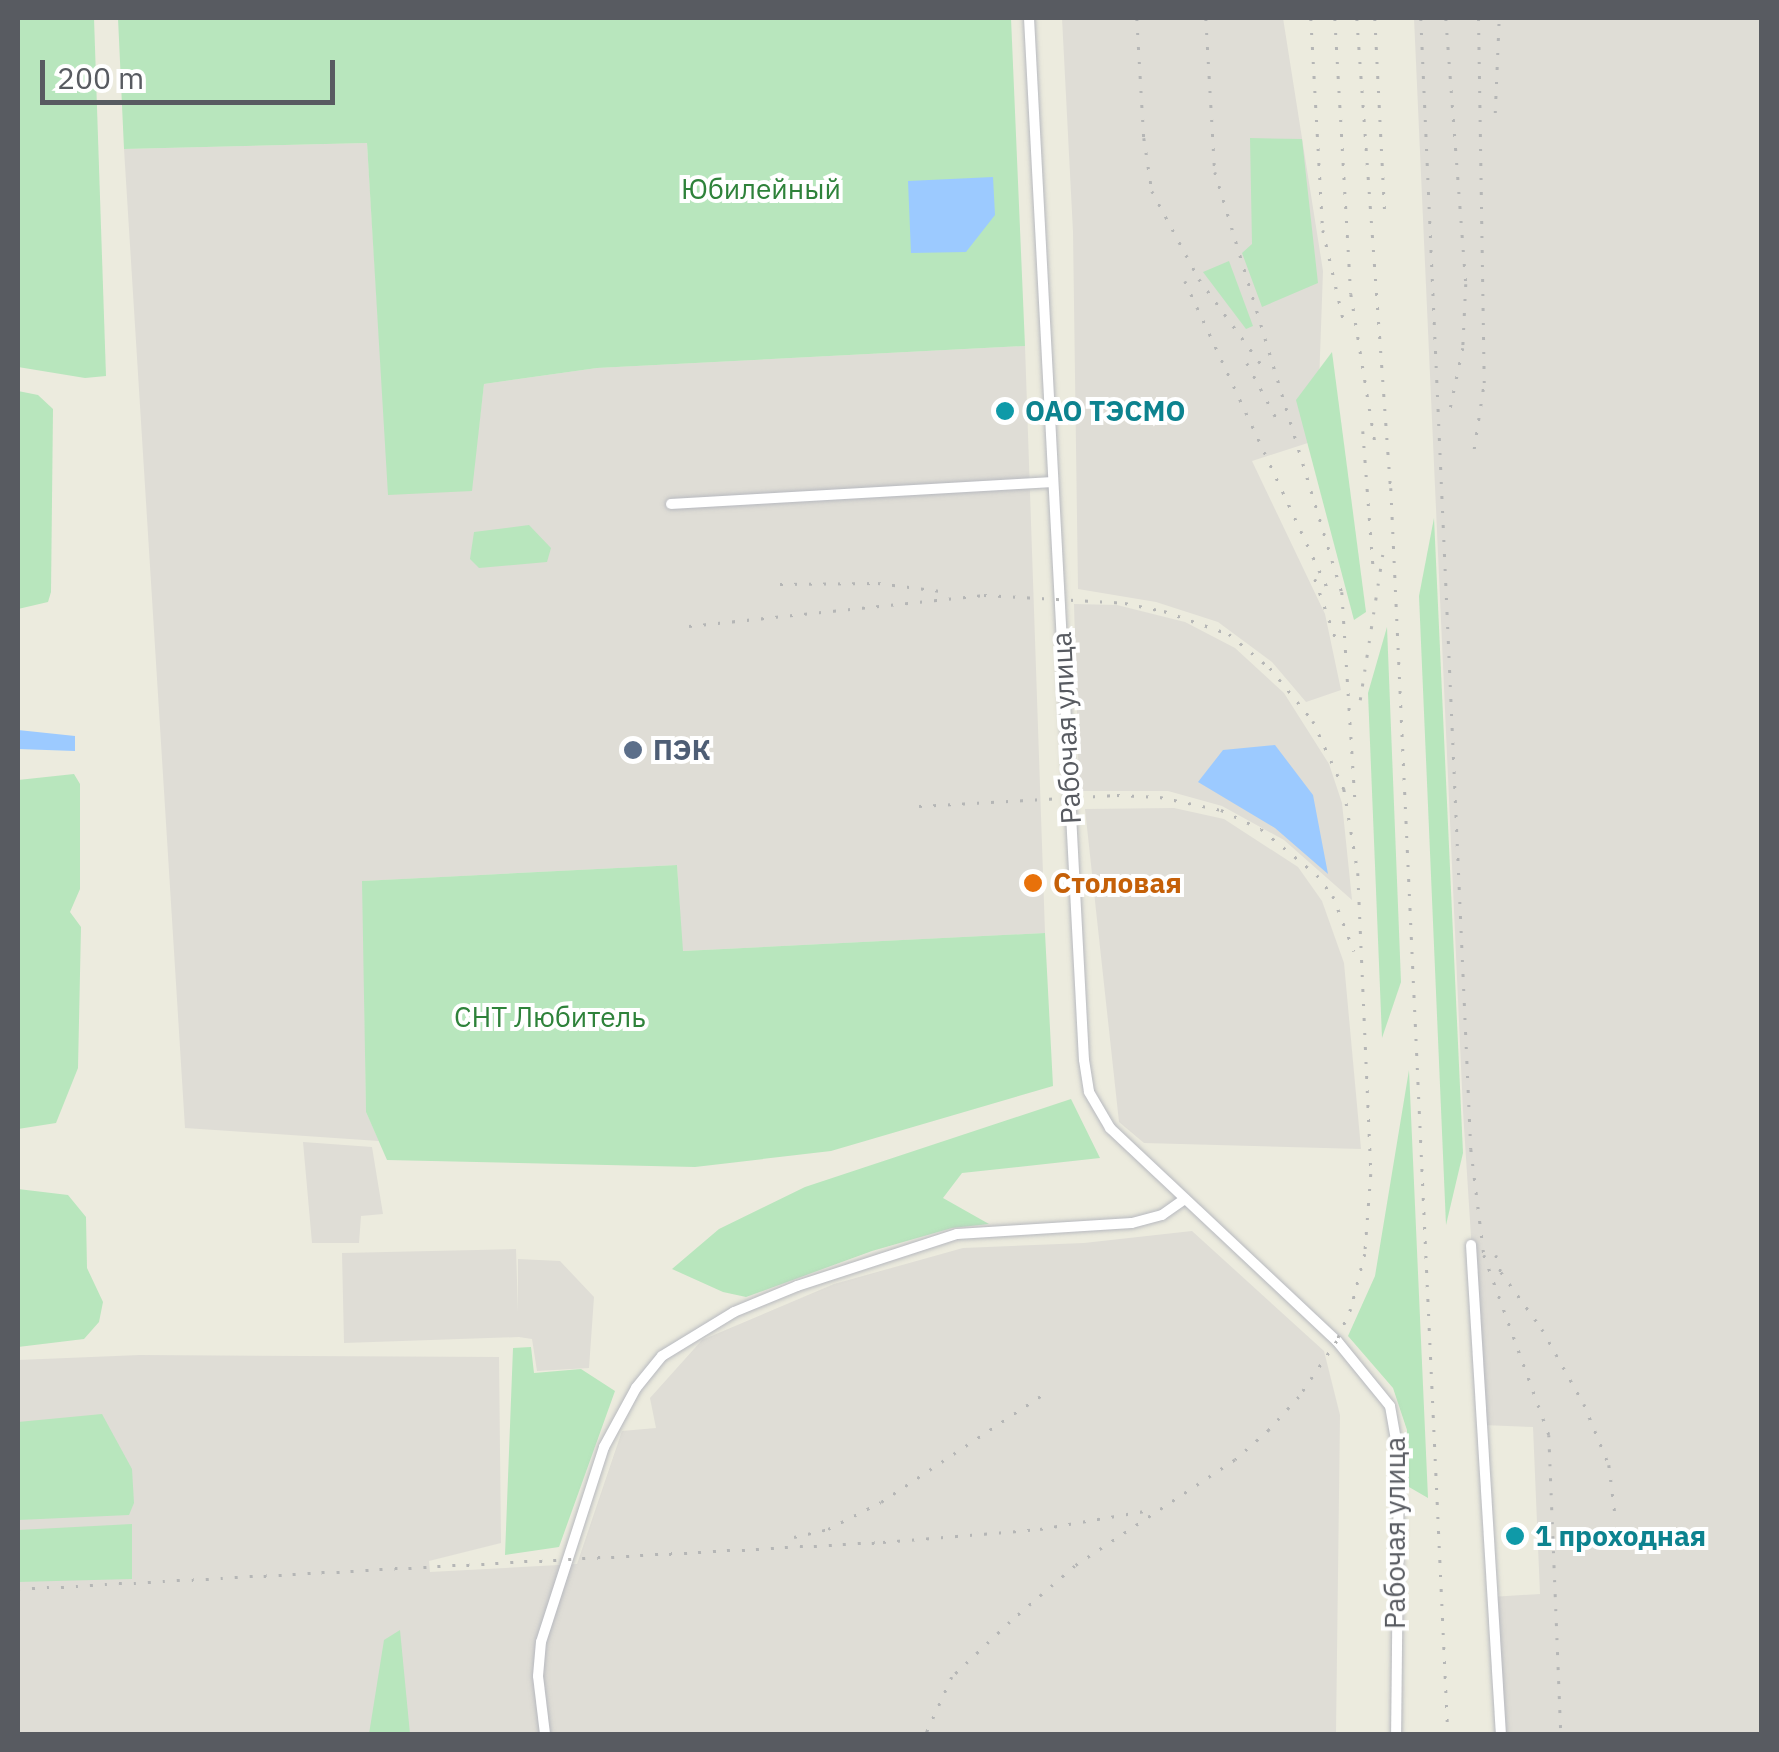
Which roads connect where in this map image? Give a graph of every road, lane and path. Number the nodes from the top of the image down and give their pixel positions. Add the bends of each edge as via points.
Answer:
1 (1029, 18) edge
2 (1052, 482) junction
3 (671, 504) dead end
4 (1185, 1199) junction
5 (1472, 1245) dead end
6 (545, 1734) edge
7 (1396, 1734) edge
8 (1501, 1734) edge

1 - 2 street, Рабочая улица
2 - 3 street
2 - 4 street, Рабочая улица via 1084,1060 1090,1092 1110,1128
4 - 6 street via 1132,1224 958,1234 796,1286 719,1320 662,1356 604,1447 541,1642
4 - 7 street, Рабочая улица via 1336,1341 1390,1406 1399,1457
5 - 8 street

